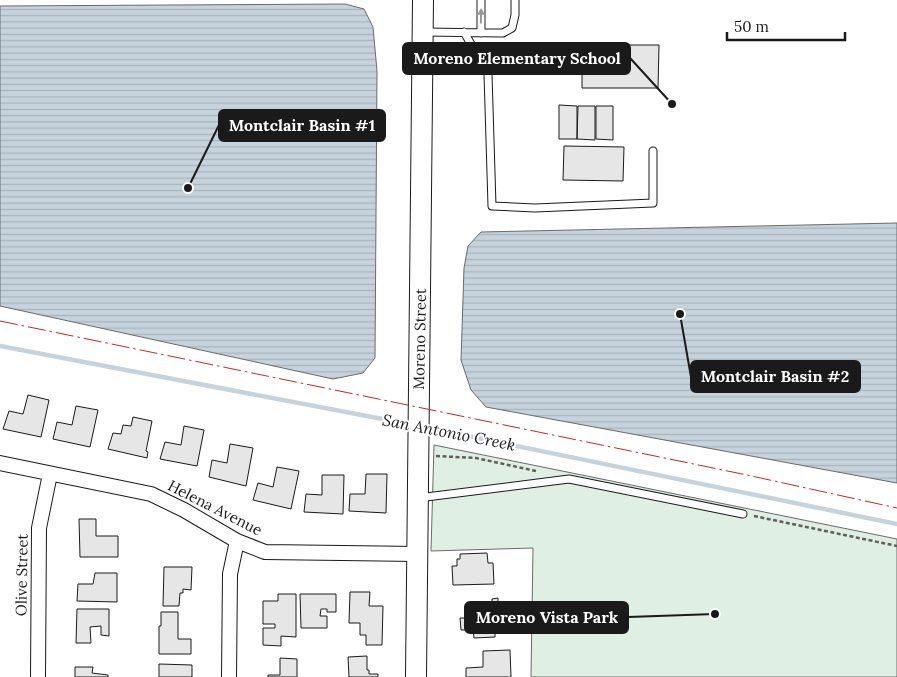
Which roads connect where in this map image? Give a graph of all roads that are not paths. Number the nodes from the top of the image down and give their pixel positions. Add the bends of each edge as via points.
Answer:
1 (423, 0) edge
2 (481, 0) edge
3 (515, 0) edge
4 (423, 32) junction
5 (464, 32) junction
6 (481, 33) junction
7 (653, 151) dead end
8 (0, 463) edge
9 (50, 474) junction
10 (418, 498) junction
11 (742, 514) road end
12 (237, 541) junction
13 (418, 554) junction
14 (38, 677) edge
15 (229, 677) edge
16 (416, 677) edge

1 - 4 street, Moreno Street
6 -> 2 lane
3 - 6 lane via 512,28 503,33
4 - 5 lane
4 - 10 street, Moreno Street via 419,420 425,449
5 - 6 lane
5 - 7 lane via 488,74 492,206 536,208 653,203
8 - 9 street, Helena Avenue
9 - 12 street, Helena Avenue via 151,494
9 - 14 street, Olive Street via 39,528
10 - 11 lane via 569,479
10 - 13 street, Moreno Street
12 - 13 street, Helena Avenue via 266,552
12 - 15 street via 230,574
13 - 16 street, Moreno Street

